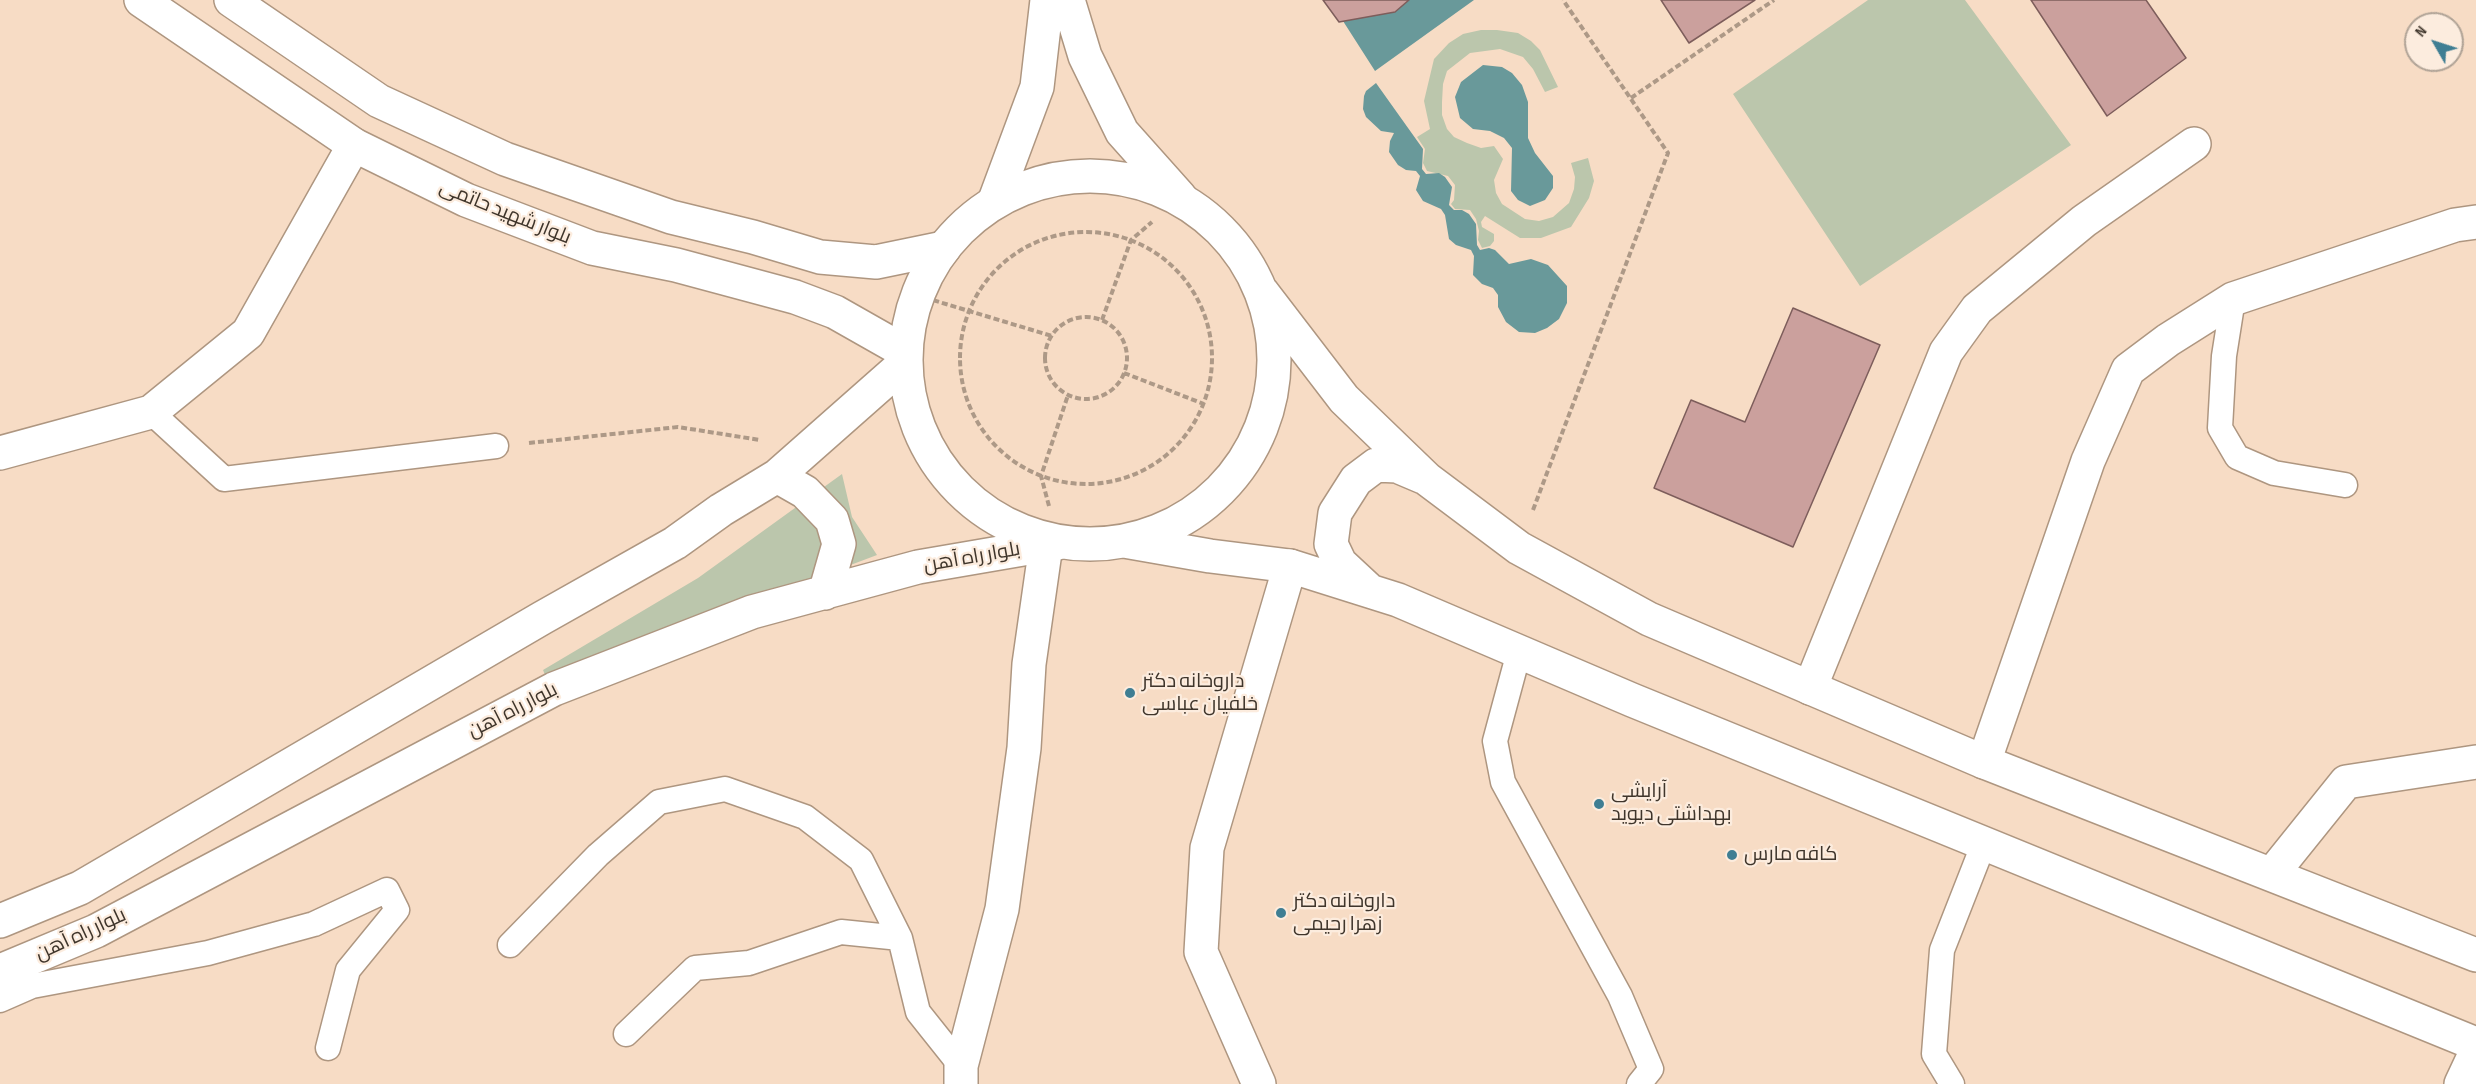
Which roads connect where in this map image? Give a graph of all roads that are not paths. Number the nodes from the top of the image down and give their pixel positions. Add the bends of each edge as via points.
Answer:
1 (141, 0) edge
2 (231, 0) edge
3 (1047, 0) edge
4 (1068, 0) edge
5 (2194, 144) dead end
6 (354, 145) junction
7 (1180, 197) junction
8 (995, 200) junction
9 (2476, 222) edge
10 (944, 248) junction
11 (1262, 292) junction
12 (2233, 299) junction
13 (904, 357) junction
14 (151, 412) junction
15 (496, 446) road end
16 (0, 453) edge
17 (777, 476) junction
18 (1427, 479) junction
19 (2345, 484) dead end
20 (1125, 541) junction
21 (1053, 544) junction
22 (1290, 566) junction
23 (1370, 591) junction
24 (825, 593) junction
25 (1519, 652) junction
26 (1810, 688) junction
27 (1984, 762) junction
28 (2476, 762) edge
29 (1984, 843) junction
30 (2272, 874) junction
31 (0, 921) edge
32 (900, 938) junction
33 (510, 945) dead end
34 (2476, 955) edge
35 (0, 971) edge
36 (0, 1000) edge
37 (626, 1034) dead end
38 (2476, 1044) edge
39 (328, 1048) dead end
40 (2476, 1052) edge
41 (961, 1075) edge
42 (1259, 1084) edge
43 (1639, 1084) edge
44 (1952, 1084) edge
45 (2462, 1084) edge

1 - 6 main road, بلوار شهید حاتمی
2 - 10 main road via 379,101 505,159 670,217 820,257 876,262
3 - 8 main road via 1037,87
4 - 7 main road via 1085,56 1122,132
5 - 26 main road via 2085,221 1977,309 1946,352
6 - 13 main road, بلوار شهید حاتمی via 466,200 592,248 676,265 795,297 835,312
6 - 14 main road via 248,333
7 - 8 main road via 1120,177 1055,177
7 - 11 main road via 1230,237
8 - 10 main road via 961,227
9 - 12 main road via 2455,225
10 - 13 main road via 916,295
11 - 18 main road via 1344,399
11 - 20 main road via 1274,345 1271,398 1252,448 1219,492 1176,524
12 - 19 lane via 2224,356 2220,428 2237,457 2274,473
12 - 27 main road via 2128,370 2088,461
13 - 17 main road
13 - 21 main road via 917,426 950,481 999,522
14 - 15 lane via 224,479
14 - 16 main road
17 - 24 main road via 805,492 832,520 839,544
17 - 31 main road via 675,543 80,888
18 - 23 main road via 1397,466 1376,465 1356,480 1335,513 1331,544 1340,562
18 - 26 main road via 1519,548 1649,619
20 - 21 main road
20 - 22 main road
21 - 24 main road, بلوار راه آهن via 918,567
21 - 41 main road via 1029,664 1024,748 1002,909
22 - 23 main road
22 - 42 main road via 1207,848 1201,952
23 - 25 main road
24 - 35 main road, بلوار راه آهن via 752,612 554,689 96,931
25 - 29 main road
25 - 43 lane via 1495,741 1503,782 1620,996 1651,1069
26 - 27 main road
27 - 30 main road
28 - 30 main road via 2346,782
29 - 38 main road
29 - 44 lane via 1942,950 1934,1054
30 - 34 main road
32 - 33 lane via 861,860 805,817 725,789 659,802 598,855
32 - 37 lane via 841,932 749,963 695,968
32 - 41 lane via 918,1012
36 - 39 lane via 32,986 208,953 314,924 387,890 396,910 348,970
40 - 45 main road

